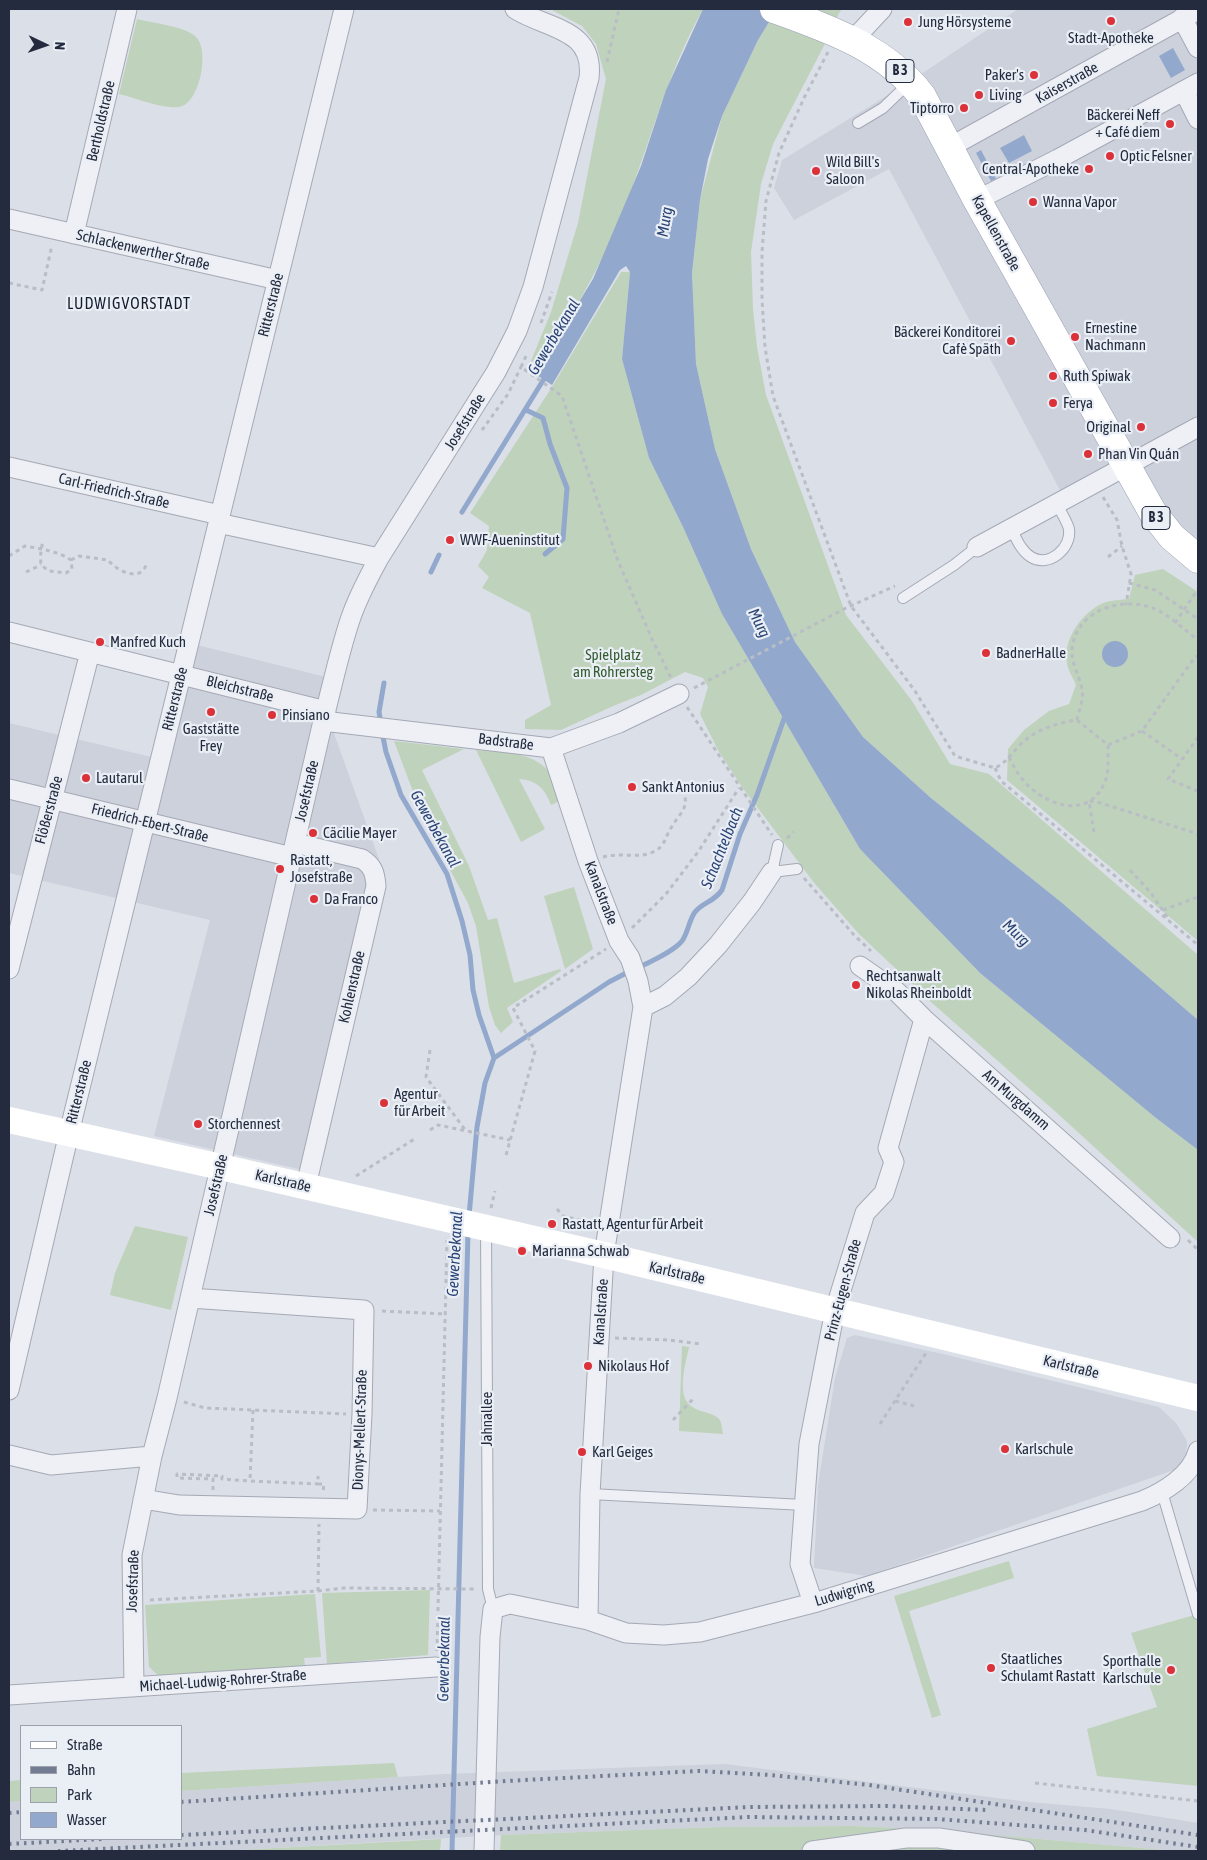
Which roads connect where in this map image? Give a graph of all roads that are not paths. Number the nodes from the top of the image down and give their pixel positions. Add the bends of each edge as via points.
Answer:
1 (127, 9) edge
2 (344, 9) edge
3 (515, 9) edge
4 (774, 9) edge
5 (882, 9) edge
6 (1190, 14) edge
7 (841, 35) junction
8 (1198, 48) edge
9 (911, 81) junction
10 (1191, 87) edge
11 (1198, 119) edge
12 (858, 123) dead end
13 (950, 147) junction
14 (977, 200) junction
15 (9, 219) edge
16 (74, 234) junction
17 (278, 280) junction
18 (1198, 427) edge
19 (9, 467) edge
20 (1127, 467) junction
21 (1056, 504) junction
22 (219, 519) junction
23 (1011, 528) junction
24 (976, 550) joint
25 (379, 558) junction
26 (1198, 559) edge
27 (903, 598) dead end
28 (9, 632) edge
29 (90, 652) junction
30 (181, 675) junction
31 (679, 694) road end
32 (325, 716) junction
33 (551, 748) junction
34 (9, 789) edge
35 (52, 799) junction
36 (145, 822) junction
37 (778, 845) dead end
38 (294, 850) junction
39 (797, 869) road end
40 (772, 872) junction
41 (860, 966) dead end
42 (9, 969) edge
43 (643, 1007) junction
44 (924, 1019) junction
45 (9, 1120) edge
46 (68, 1133) junction
47 (221, 1167) junction
48 (318, 1189) junction
49 (488, 1219) junction
50 (1170, 1238) dead end
51 (604, 1255) junction
52 (190, 1298) junction
53 (835, 1310) junction
54 (9, 1390) edge
55 (1198, 1398) edge
56 (1198, 1451) edge
57 (9, 1456) edge
58 (152, 1456) junction
59 (1162, 1492) junction
60 (590, 1494) junction
61 (143, 1500) junction
62 (804, 1505) junction
63 (813, 1603) junction
64 (493, 1609) junction
65 (1198, 1614) edge
66 (588, 1620) junction
67 (436, 1667) road end
68 (134, 1686) junction
69 (9, 1695) edge
70 (939, 1845) edge
71 (484, 1851) edge
72 (812, 1851) edge
73 (1025, 1851) edge

1 - 16 street, Bertholdstraße
2 - 17 street, Ritterstraße
3 - 25 street, Josefstraße via 577,39 588,57 589,78 533,287 517,331 496,372
4 - 7 main road, B 3
5 - 7 street
6 - 8 street, Kaiserstraße
6 - 13 street, Kaiserstraße
7 - 9 main road, Kapellenstraße / B 3 via 881,57
9 - 12 lane via 883,108
9 - 13 main road, Kapellenstraße / B 3
10 - 11 street
10 - 14 street
13 - 14 main road, Kapellenstraße / B 3
14 - 20 main road, Kapellenstraße / B 3
15 - 16 street, Schlackenwerther Straße
16 - 17 street, Schlackenwerther Straße
17 - 22 street, Ritterstraße
18 - 20 street
19 - 22 street, Carl-Friedrich-Straße
20 - 21 street
20 - 26 main road, Kapellenstraße / B 3 via 1153,513 1172,537
21 - 23 street
21 - 23 lane via 1069,528 1069,538 1059,554 1050,559 1032,558 1024,552
22 - 25 street, Carl-Friedrich-Straße
22 - 30 street, Ritterstraße
23 - 24 street
24 - 27 lane
25 - 32 street, Josefstraße via 350,619
28 - 29 street, Bleichstraße
29 - 30 street, Bleichstraße
29 - 35 street, Flößerstraße
30 - 32 street, Bleichstraße
30 - 36 street, Ritterstraße
31 - 33 street, Badstraße via 619,723
32 - 33 street, Badstraße via 369,726
32 - 38 street, Josefstraße
33 - 43 street, Kanalstraße via 588,861 619,941 630,958
34 - 35 street, Friedrich-Ebert-Straße
35 - 36 street, Friedrich-Ebert-Straße
35 - 42 street, Flößerstraße
36 - 38 street, Friedrich-Ebert-Straße
36 - 46 street, Ritterstraße
37 - 40 lane
38 - 47 street, Josefstraße
38 - 48 street, Kohlenstraße via 362,859 375,874 376,886
39 - 40 lane
40 - 43 street via 718,945 664,996
41 - 44 street, Am Murgdamm via 896,991
43 - 51 street, Kanalstraße
44 - 50 street, Am Murgdamm
44 - 53 street, Prinz-Eugen-Straße via 888,1148 894,1162 884,1193 865,1213
45 - 46 street, Karlstraße
46 - 47 street, Karlstraße
46 - 54 street, Ritterstraße
47 - 48 street, Karlstraße
47 - 52 street, Josefstraße
48 - 49 street, Karlstraße via 449,1220
49 - 51 street, Karlstraße
49 - 64 lane, Jahnallee via 488,1589
51 - 53 street, Karlstraße
51 - 60 street, Kanalstraße
52 - 58 street, Josefstraße
52 - 61 street, Dionys-Mellert-Straße via 364,1310 357,1509
53 - 55 street, Karlstraße
53 - 62 street, Prinz-Eugen-Straße via 809,1444
56 - 59 street, Ludwigring via 1176,1482
57 - 58 street via 51,1465
58 - 61 street, Josefstraße
59 - 63 street, Ludwigring via 1142,1501
59 - 65 lane
60 - 62 lane
60 - 66 street, Kanalstraße
61 - 68 street, Josefstraße via 132,1556
62 - 63 street, Prinz-Eugen-Straße via 800,1564
63 - 66 street, Ludwigring via 700,1632 664,1635 626,1633
64 - 66 street, Ludwigring via 510,1604
64 - 71 street
67 - 68 street, Michael-Ludwig-Rohrer-Straße
68 - 69 street, Michael-Ludwig-Rohrer-Straße
70 - 72 street via 906,1838
70 - 73 street

